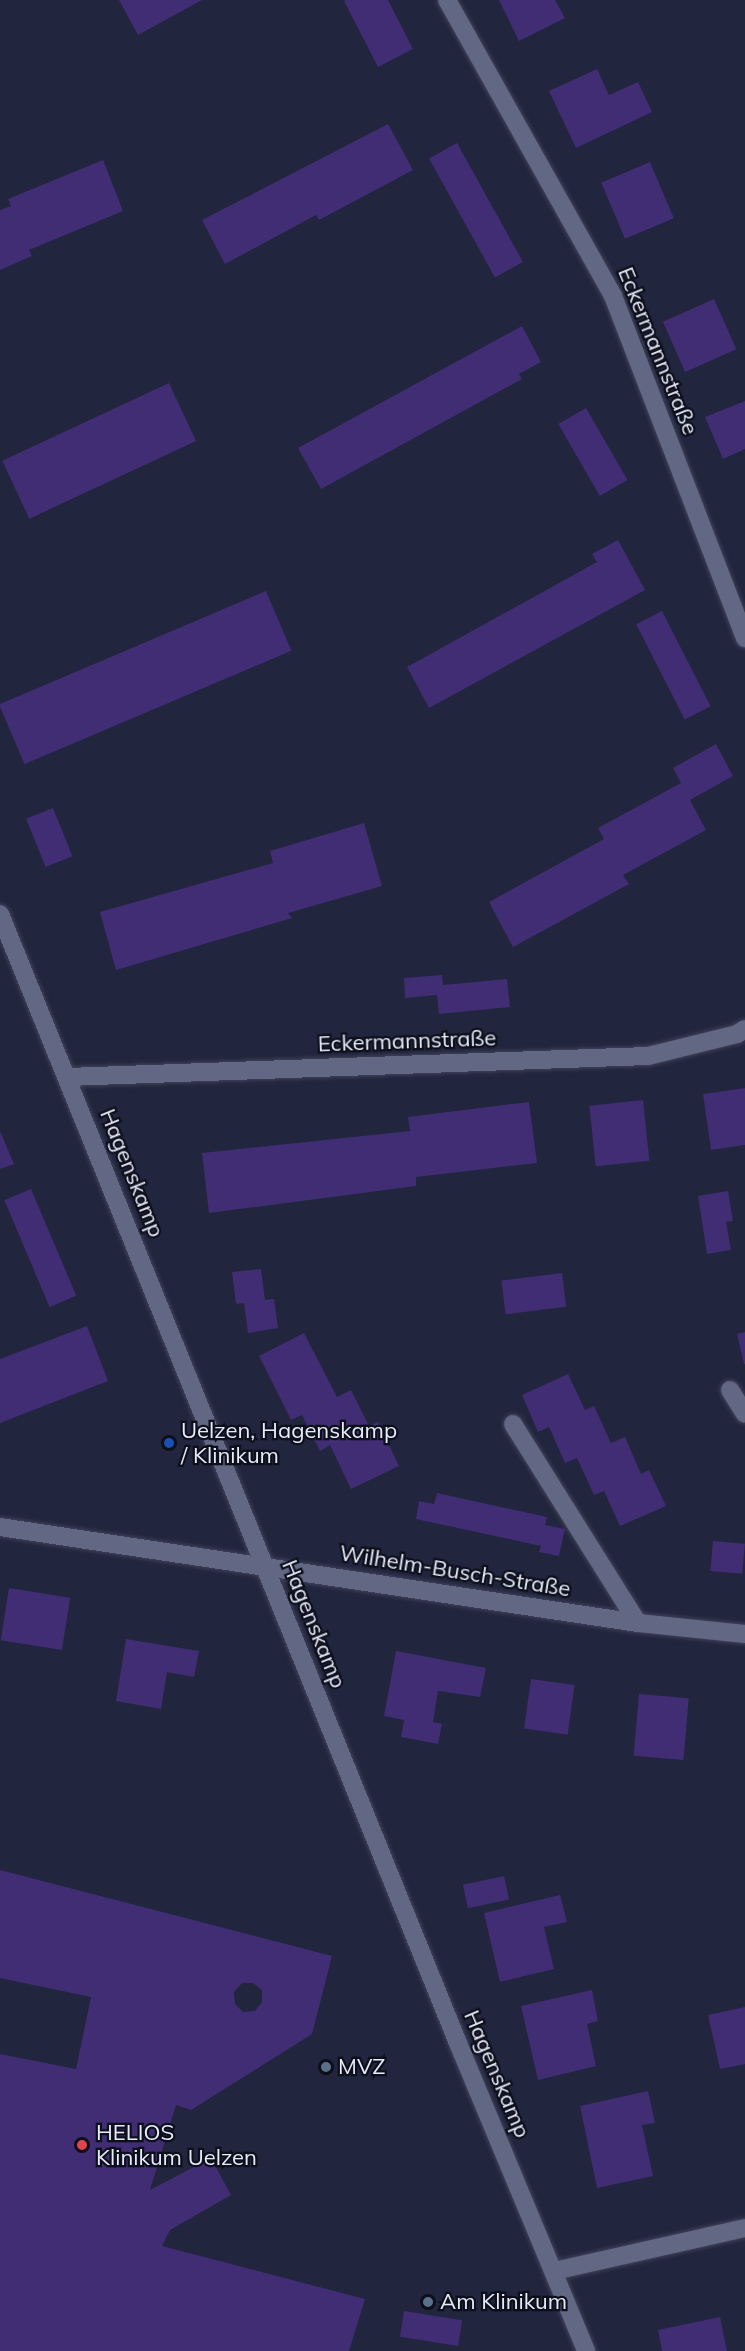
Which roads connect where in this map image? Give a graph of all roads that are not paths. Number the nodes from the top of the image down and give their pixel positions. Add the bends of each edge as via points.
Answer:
1 (447, 0) edge
2 (745, 638) edge
3 (0, 914) edge
4 (745, 1029) edge
5 (68, 1077) junction
6 (730, 1390) dead end
7 (745, 1414) edge
8 (513, 1424) dead end
9 (0, 1527) edge
10 (265, 1566) junction
11 (638, 1623) junction
12 (745, 1634) edge
13 (745, 2228) edge
14 (555, 2271) junction
15 (586, 2351) edge

1 - 2 street, Eckermannstraße via 613,296
3 - 5 street, Hagenskamp
4 - 5 street, Eckermannstraße via 648,1056
5 - 10 street, Hagenskamp
6 - 7 street
8 - 11 street, Wilhelm-Busch-Straße
9 - 10 street, Wilhelm-Busch-Straße
10 - 11 street, Wilhelm-Busch-Straße
10 - 14 street, Hagenskamp
11 - 12 street, Wilhelm-Busch-Straße
13 - 14 street
14 - 15 street, Hagenskamp

